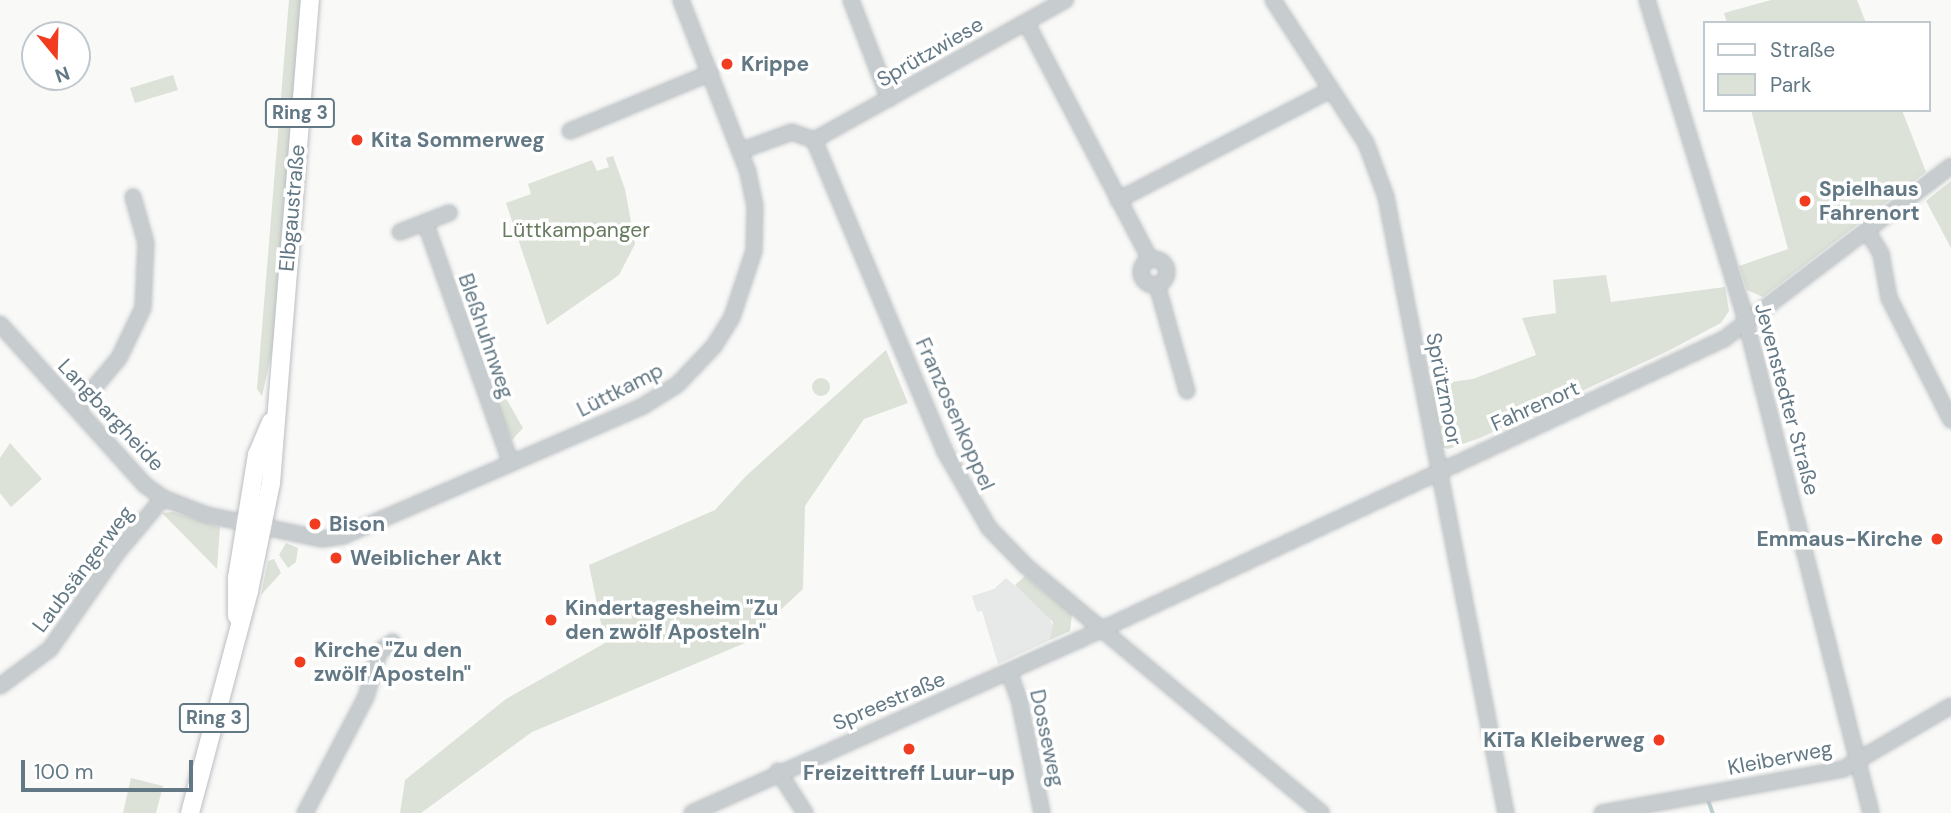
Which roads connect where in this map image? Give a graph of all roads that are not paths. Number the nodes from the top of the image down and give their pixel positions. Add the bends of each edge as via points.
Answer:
1 (310, 0) edge
2 (681, 0) edge
3 (851, 0) edge
4 (1066, 0) edge
5 (1273, 0) edge
6 (1647, 0) edge
7 (1026, 22) junction
8 (710, 74) junction
9 (1330, 90) junction
10 (889, 99) junction
11 (570, 131) dead end
12 (814, 139) junction
13 (740, 151) junction
14 (1951, 166) edge
15 (133, 197) dead end
16 (1118, 200) junction
17 (449, 213) dead end
18 (425, 222) junction
19 (400, 232) dead end
20 (1868, 232) junction
21 (0, 324) edge
22 (1747, 325) junction
23 (1187, 391) dead end
24 (77, 408) junction
25 (1950, 417) edge
26 (511, 463) junction
27 (1438, 474) junction
28 (163, 498) junction
29 (254, 527) junction
30 (1103, 629) junction
31 (393, 642) dead end
32 (1009, 672) junction
33 (0, 687) edge
34 (1951, 706) edge
35 (1855, 761) junction
36 (778, 771) junction
37 (1312, 810) edge
38 (190, 813) edge
39 (305, 813) edge
40 (692, 813) edge
41 (804, 813) edge
42 (1042, 813) edge
43 (1506, 813) edge
44 (1602, 813) edge
45 (1871, 813) edge

1 - 29 main road, Elbgaustraße / Ring 3 via 274,459
2 - 8 street, Lüttkamp
3 - 10 street
4 - 7 street, Sprützwiese
5 - 9 street, Sprützmoor
6 - 22 street, Jevenstedter Straße
7 - 10 street, Sprützwiese
7 - 16 street
8 - 11 street
8 - 13 street, Lüttkamp
9 - 16 street
9 - 27 street, Sprützmoor via 1366,143 1386,197
10 - 12 street, Sprützwiese
12 - 13 street via 792,132
12 - 30 street, Franzosenkoppel via 966,494 1000,541
13 - 26 street, Lüttkamp via 754,193 754,251 732,317 714,346 662,397
14 - 20 street, Fahrenort
15 - 24 street via 146,243 142,308 119,358
16 - 23 street via 1150,259 1142,266 1142,276 1157,285
17 - 18 street
18 - 19 street
18 - 26 street, Bleßhuhnweg
20 - 22 street, Fahrenort
20 - 25 street via 1881,254 1889,298
21 - 24 street, Langbargheide
22 - 27 street, Fahrenort
22 - 35 street, Jevenstedter Straße
24 - 28 street, Langbargheide via 145,485
26 - 29 street, Lüttkamp via 335,538
27 - 30 street, Fahrenort
27 - 43 street, Sprützmoor
28 - 29 street, Langbargheide
28 - 33 street, Laubsängerweg via 117,553 50,649
29 - 38 main road, Elbgaustraße / Ring 3 via 235,588 238,623
30 - 32 street, Spreestraße
30 - 37 street, Franzosenkoppel
31 - 39 street via 379,652 366,696
32 - 36 street, Spreestraße
32 - 42 street, Dosseweg
34 - 35 street, Kleiberweg
35 - 44 street, Kleiberweg via 1843,769
35 - 45 street, Jevenstedter Straße
36 - 40 street, Spreestraße
36 - 41 street

